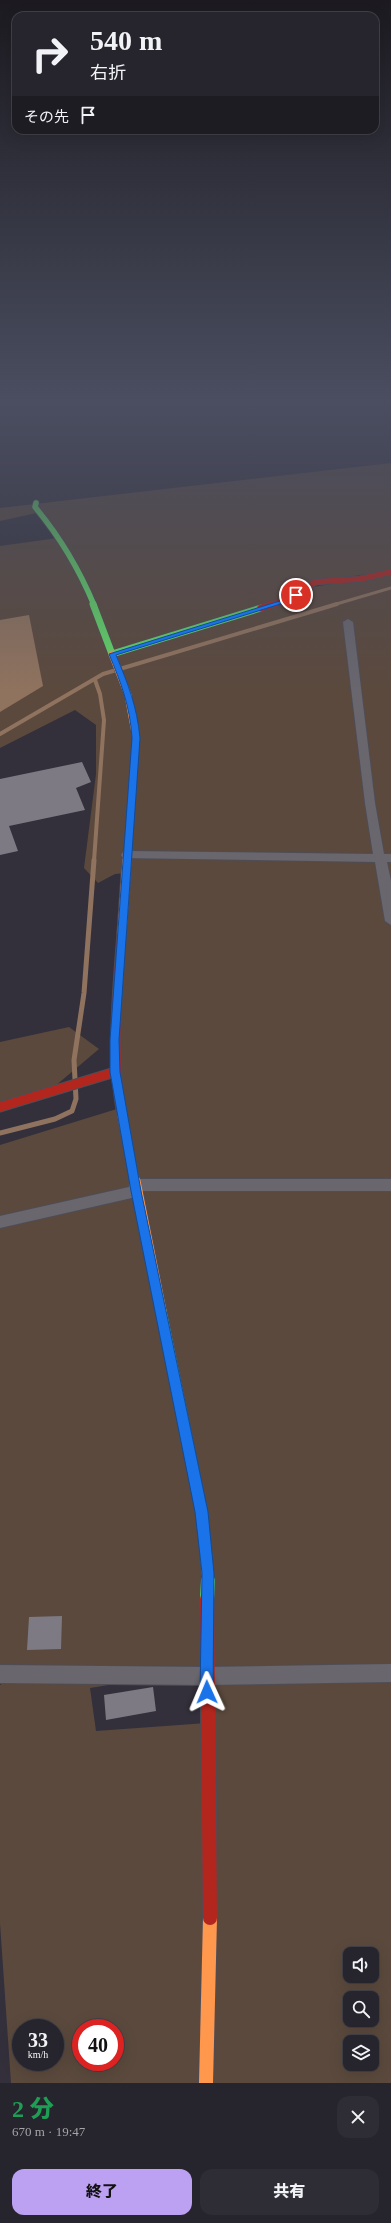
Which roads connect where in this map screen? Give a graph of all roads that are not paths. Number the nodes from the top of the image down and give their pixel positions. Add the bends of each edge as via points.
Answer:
1 (36, 504) dead end
2 (391, 572) edge
3 (348, 622) dead end
4 (112, 654) junction
5 (127, 855) junction
6 (379, 858) junction
7 (391, 858) edge
8 (391, 921) edge
9 (115, 1072) junction
10 (0, 1107) edge
11 (391, 1185) edge
12 (136, 1188) junction
13 (0, 1222) edge
14 (391, 1673) edge
15 (0, 1674) edge
16 (206, 1676) junction
17 (206, 2083) edge

1 - 4 street via 35,507 60,538 87,585
2 - 4 street via 360,579 315,582 285,601
3 - 6 street
4 - 5 street via 134,714 136,738
5 - 6 street
5 - 9 street via 114,1040
6 - 7 street
6 - 8 street via 383,865
9 - 10 street
9 - 12 street
11 - 12 street
12 - 13 street
12 - 16 street via 202,1512 208,1573
14 - 16 street
15 - 16 street
16 - 17 street via 212,1849

